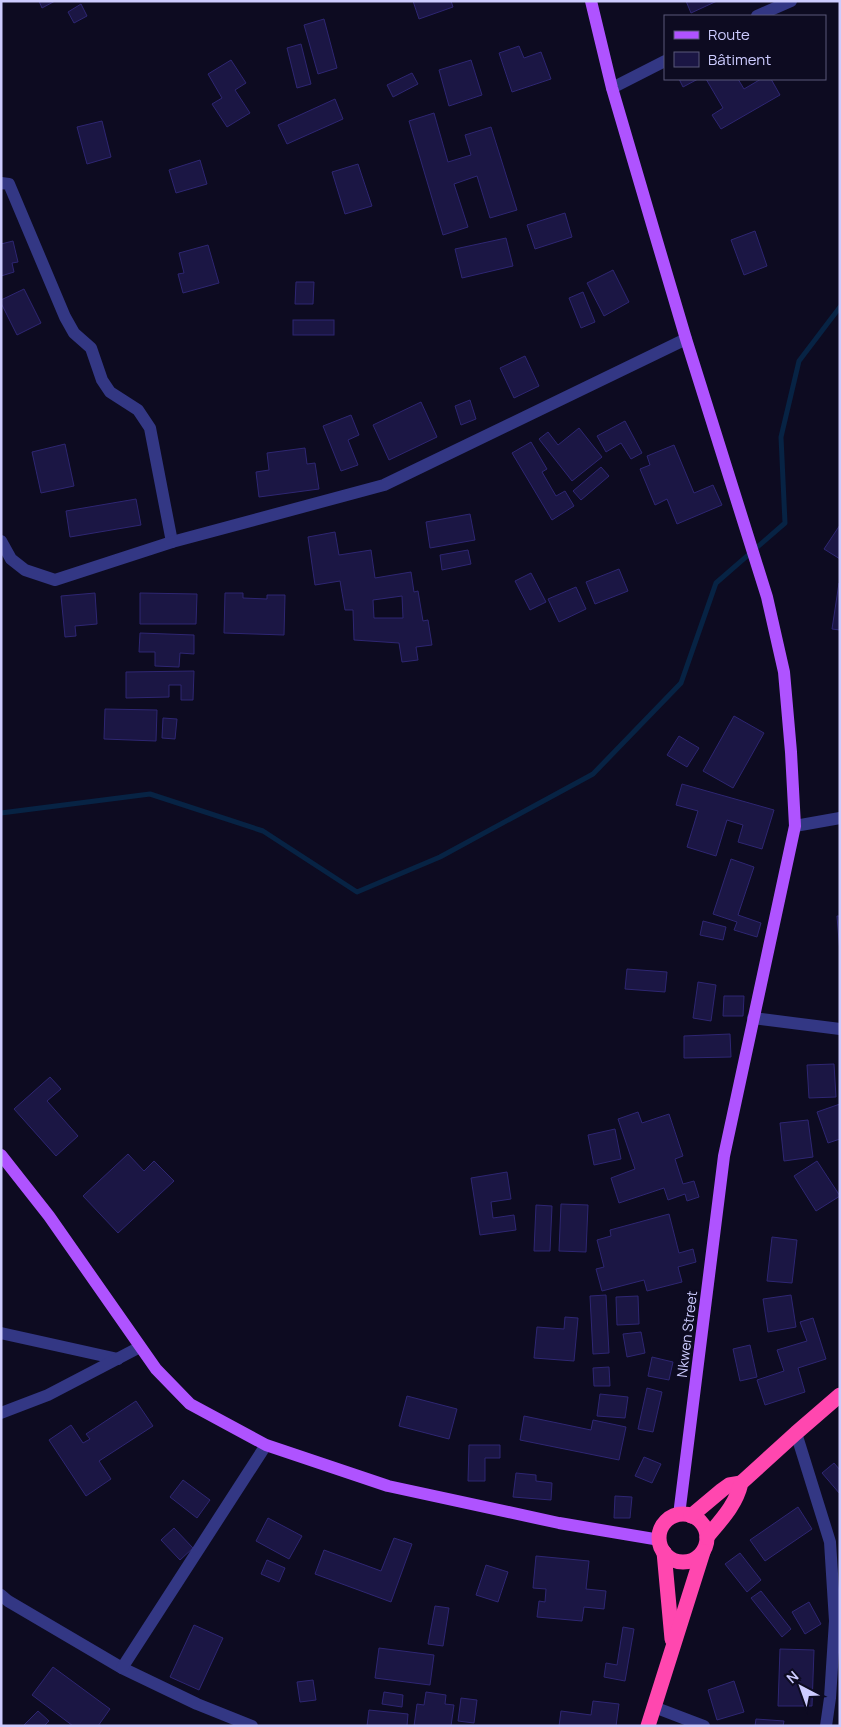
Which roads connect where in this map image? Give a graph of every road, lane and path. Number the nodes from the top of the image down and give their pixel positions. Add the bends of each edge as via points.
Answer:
1 (591, 1) edge
2 (791, 1) edge
3 (759, 15) edge
4 (664, 62) edge
5 (612, 88) junction
6 (1, 183) edge
7 (686, 339) junction
8 (1, 540) edge
9 (172, 542) junction
10 (840, 818) edge
11 (795, 826) junction
12 (753, 1018) junction
13 (840, 1030) edge
14 (1, 1155) edge
15 (1, 1333) edge
16 (140, 1347) junction
17 (118, 1359) junction
18 (840, 1395) edge
19 (1, 1413) edge
20 (796, 1433) junction
21 (266, 1445) junction
22 (741, 1483) junction
23 (685, 1515) junction
24 (707, 1537) junction
25 (662, 1546) junction
26 (702, 1552) junction
27 (1, 1595) edge
28 (672, 1648) junction
29 (122, 1668) junction
30 (654, 1708) junction
31 (252, 1726) edge
32 (648, 1726) edge
33 (704, 1726) edge
34 (826, 1726) edge

1 - 5 main road, Nkwen Street
2 - 3 street
4 - 5 street
5 - 7 main road, Nkwen Street
6 - 9 street via 10,184 64,317 74,333 91,348 102,380 110,392 138,410 150,428
7 - 9 street via 384,485
7 - 11 main road, Nkwen Street via 767,597 782,663
8 - 9 street via 11,559 24,570 54,580
10 - 11 street
11 - 12 main road, Nkwen Street
12 - 13 street
12 - 23 main road, Nkwen Street via 724,1156
14 - 16 main road via 49,1216
15 - 17 street
16 - 17 street
16 - 21 main road via 190,1404
17 - 19 street via 48,1395
18 - 20 highway
20 - 22 highway
20 - 34 street via 830,1542 836,1620
21 - 25 main road via 388,1486
21 - 29 street
22 - 23 highway via 729,1485
22 - 24 highway via 731,1507
23 - 24 highway via 699,1520
23 - 25 highway via 667,1521 660,1533
24 - 26 highway
25 - 26 highway via 674,1560 683,1562 696,1558
25 - 28 highway
26 - 28 highway
27 - 29 street
28 - 30 highway
29 - 31 street
30 - 32 highway
30 - 33 street

